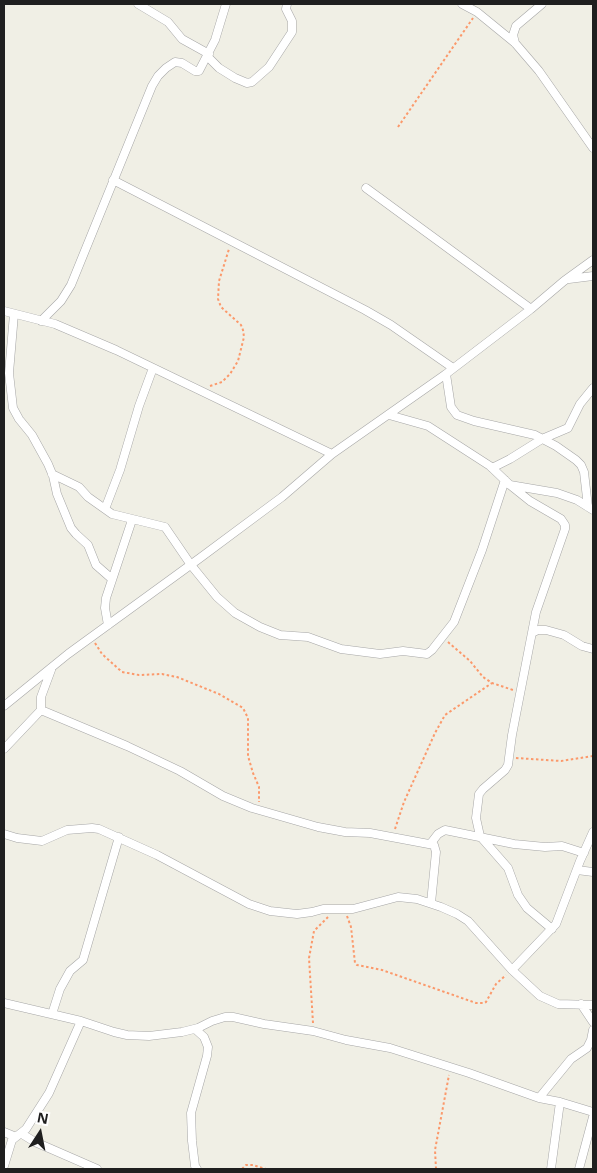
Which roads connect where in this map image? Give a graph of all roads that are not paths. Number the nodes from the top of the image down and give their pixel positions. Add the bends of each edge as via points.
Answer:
1 (138, 4) edge
2 (226, 4) edge
3 (287, 4) edge
4 (462, 4) edge
5 (542, 4) edge
6 (514, 43) junction
7 (208, 55) junction
8 (593, 148) edge
9 (113, 180) junction
10 (366, 188) dead end
11 (593, 260) edge
12 (593, 276) edge
13 (567, 279) junction
14 (531, 309) junction
15 (4, 311) edge
16 (14, 314) junction
17 (41, 321) junction
18 (153, 368) junction
19 (452, 368) junction
20 (446, 374) junction
21 (593, 388) edge
22 (389, 415) junction
23 (542, 439) junction
24 (332, 454) junction
25 (492, 468) junction
26 (52, 474) junction
27 (507, 482) junction
28 (105, 509) junction
29 (590, 509) edge
30 (132, 520) junction
31 (191, 565) junction
32 (112, 579) junction
33 (108, 625) junction
34 (532, 633) junction
35 (593, 649) edge
36 (53, 666) junction
37 (4, 706) edge
38 (41, 710) junction
39 (4, 749) edge
40 (593, 832) edge
41 (4, 834) edge
42 (480, 836) junction
43 (119, 837) junction
44 (431, 843) junction
45 (584, 853) junction
46 (577, 870) junction
47 (593, 872) edge
48 (431, 904) junction
49 (552, 929) junction
50 (512, 970) junction
51 (4, 1003) edge
52 (580, 1004) junction
53 (593, 1005) edge
54 (52, 1014) junction
55 (82, 1021) junction
56 (593, 1022) edge
57 (195, 1029) junction
58 (593, 1030) edge
59 (539, 1098) junction
60 (560, 1102) junction
61 (593, 1112) edge
62 (593, 1117) edge
63 (4, 1132) edge
64 (19, 1136) junction
65 (4, 1166) edge
66 (97, 1169) edge
67 (197, 1169) edge
68 (551, 1169) edge
69 (579, 1169) edge

1 - 7 street via 168,22 182,39
2 - 7 street
3 - 7 street via 292,32 269,67 252,82 235,78 219,68
4 - 6 street via 477,12
5 - 6 street via 516,26
6 - 8 street via 539,71
7 - 9 street via 199,71 175,62 158,76
9 - 17 street via 71,285 61,301
9 - 19 street via 366,310
10 - 14 street
11 - 13 street
12 - 13 street
13 - 14 street
14 - 19 street
15 - 16 street
16 - 17 street
16 - 26 street via 9,373 13,408 32,435
17 - 18 street
18 - 24 street
18 - 28 street
19 - 20 street
20 - 22 street
20 - 23 street via 452,407 457,415
21 - 23 street via 580,404 568,428
22 - 24 street
22 - 25 street via 428,426
23 - 25 street
23 - 29 street via 581,465
24 - 31 street
25 - 27 street
26 - 28 street via 79,487
26 - 32 street via 71,528 88,545 99,568
27 - 29 street via 557,493
27 - 31 street via 458,614 427,654 403,651 380,654 341,648 308,637 274,633 229,609
27 - 34 street via 565,525
28 - 30 street
30 - 31 street via 166,527
30 - 32 street
31 - 33 street
32 - 33 street via 105,608
33 - 36 street
34 - 35 street via 546,630
34 - 42 street via 505,770 479,794 476,818
36 - 37 street
36 - 38 street via 41,697
38 - 39 street
38 - 44 street via 127,746 223,796 259,810 318,827
40 - 45 street
41 - 43 street via 42,841 67,830 92,828
42 - 44 street via 445,830
42 - 45 street via 533,846 562,846
42 - 49 street via 508,868 518,895 527,908
43 - 48 street via 270,911 297,914 323,909 352,909 398,897
43 - 54 street via 84,957 70,971
44 - 48 street via 436,852
45 - 46 street
46 - 47 street
46 - 49 street via 561,915
48 - 50 street via 468,921
49 - 50 street
50 - 52 street via 548,1000 558,1004
51 - 54 street
52 - 53 street
52 - 56 street
54 - 55 street
55 - 57 street via 114,1032 149,1036
55 - 64 street via 56,1079
57 - 59 street via 212,1021 233,1017 313,1031 390,1048
57 - 67 street via 204,1037 208,1047 192,1113
58 - 59 street via 588,1048 571,1060
59 - 60 street
60 - 61 street
60 - 68 street
62 - 69 street
63 - 64 street
64 - 65 street via 10,1144
64 - 66 street

